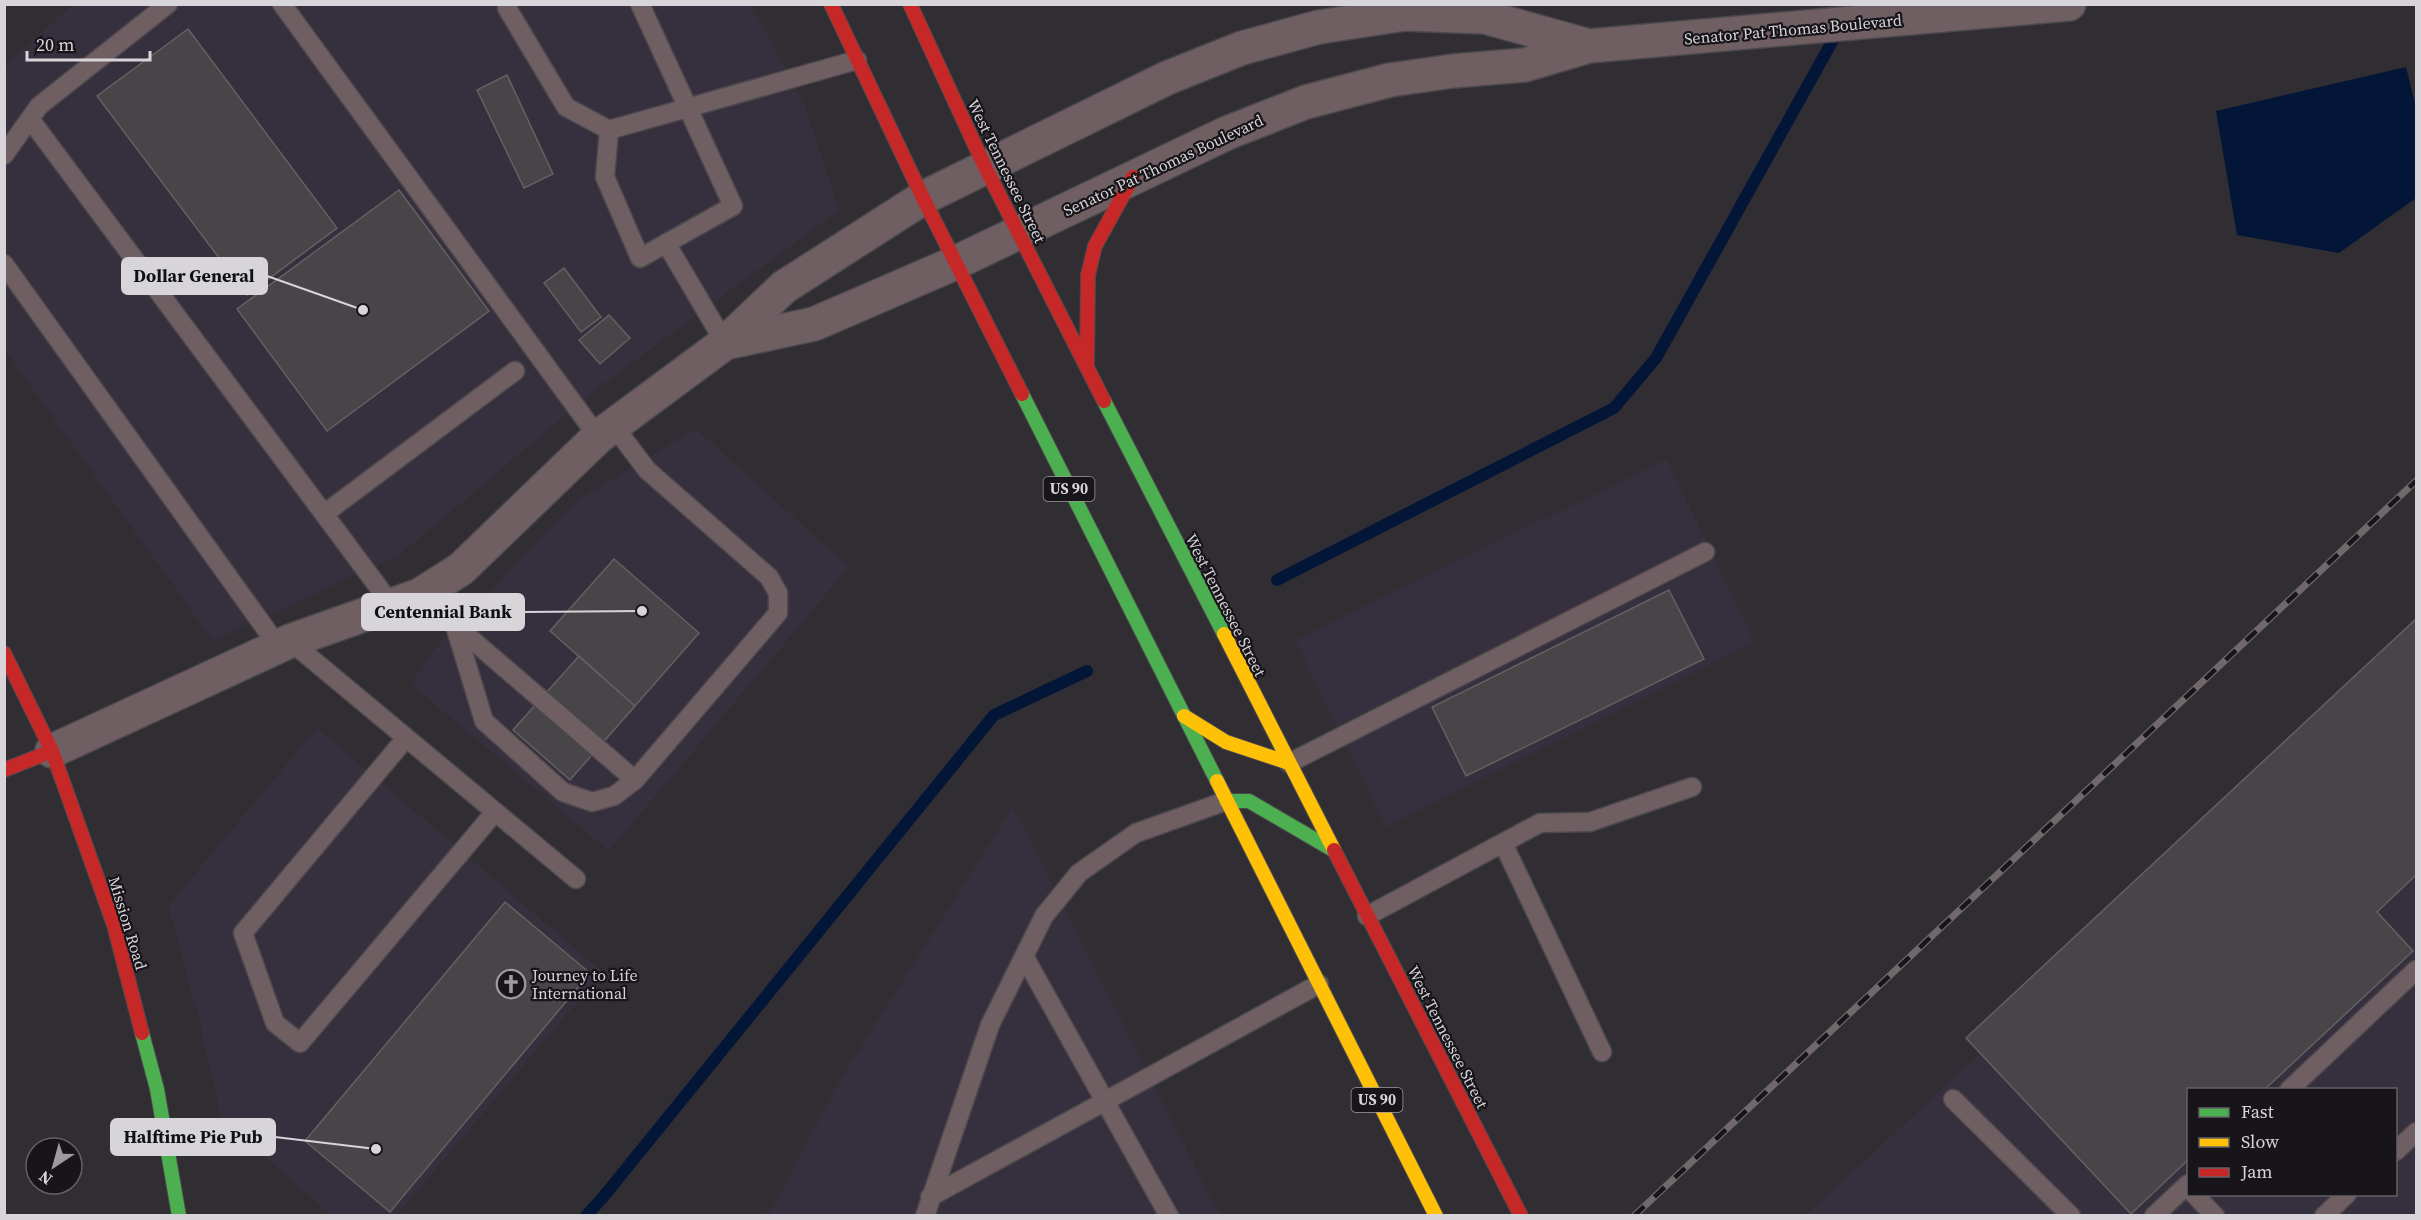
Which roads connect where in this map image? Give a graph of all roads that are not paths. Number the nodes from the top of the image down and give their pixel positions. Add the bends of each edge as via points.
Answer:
1 (168, 4) edge
2 (282, 4) edge
3 (640, 4) edge
4 (831, 4) edge
5 (910, 4) edge
6 (2069, 4) edge
7 (507, 8) dead end
8 (1589, 46) junction
9 (857, 60) junction
10 (687, 108) junction
11 (30, 119) junction
12 (609, 130) junction
13 (4, 155) edge
14 (985, 167) junction
15 (1133, 177) junction
16 (923, 198) junction
17 (1019, 232) junction
18 (666, 243) junction
19 (955, 263) junction
20 (4, 264) edge
21 (725, 343) junction
22 (1087, 366) junction
23 (515, 371) dead end
24 (605, 431) junction
25 (324, 514) junction
26 (1705, 552) dead end
27 (406, 600) junction
28 (455, 626) junction
29 (284, 644) junction
30 (4, 652) edge
31 (1182, 715) junction
32 (406, 738) junction
33 (52, 751) junction
34 (1289, 763) junction
35 (4, 770) edge
36 (635, 780) junction
37 (1692, 787) dead end
38 (1226, 801) junction
39 (495, 812) junction
40 (1503, 843) junction
41 (1333, 850) junction
42 (576, 879) dead end
43 (1367, 916) junction
44 (1024, 956) junction
45 (2416, 970) edge
46 (1319, 984) junction
47 (1602, 1052) dead end
48 (2290, 1088) edge
49 (1953, 1099) dead end
50 (1106, 1101) junction
51 (2416, 1132) edge
52 (2397, 1150) edge
53 (2187, 1190) edge
54 (2197, 1196) edge
55 (2345, 1196) edge
56 (930, 1197) junction
57 (179, 1215) edge
58 (925, 1215) edge
59 (1169, 1215) edge
60 (1436, 1215) edge
61 (1521, 1215) edge
62 (2072, 1215) edge
63 (2154, 1215) edge
64 (2215, 1215) edge
65 (2324, 1215) edge

1 - 11 lane via 39,106
2 - 24 lane
3 - 10 lane
4 - 9 main road, US 90
5 - 14 main road, West Tennessee Street
6 - 8 street, Senator Pat Thomas Boulevard
7 - 12 lane via 566,107
8 - 14 street, Senator Pat Thomas Boulevard via 1485,17 1405,14 1319,27 1242,48 1167,78
8 - 15 street, Senator Pat Thomas Boulevard via 1525,65 1390,81 1306,102
9 - 10 lane
9 - 16 main road, US 90
10 - 12 lane
10 - 18 lane via 733,206
11 - 13 lane
11 - 25 lane
12 - 18 lane via 605,177 640,258
14 - 16 street, Senator Pat Thomas Boulevard
14 - 17 main road, West Tennessee Street
15 - 17 street, Senator Pat Thomas Boulevard
15 - 22 main road via 1095,246 1088,275
16 - 19 main road, US 90
16 - 21 street, Senator Pat Thomas Boulevard via 784,287
17 - 19 street, Senator Pat Thomas Boulevard
17 - 22 main road, West Tennessee Street
18 - 21 lane
19 - 21 street, Senator Pat Thomas Boulevard via 814,324
19 - 31 main road, US 90
20 - 29 lane
21 - 24 street, Senator Pat Thomas Boulevard
22 - 34 main road, West Tennessee Street
23 - 25 lane
24 - 27 street, Senator Pat Thomas Boulevard via 461,569
24 - 36 lane via 769,577 778,593 778,613
25 - 27 lane
26 - 34 lane
27 - 28 lane
27 - 29 street, Senator Pat Thomas Boulevard
28 - 36 lane
28 - 36 lane via 484,721 563,792 592,802 615,796
29 - 32 lane
29 - 33 street, Senator Pat Thomas Boulevard
30 - 33 main road, Mission Road
31 - 34 main road via 1226,742
31 - 38 main road, US 90
32 - 39 lane
32 - 39 lane via 243,933 274,1023 300,1043
33 - 35 main road
33 - 57 main road, Mission Road via 114,925 157,1089
34 - 41 main road, West Tennessee Street
37 - 40 lane via 1590,822 1540,823
38 - 41 main road via 1249,801
38 - 44 lane via 1136,833 1079,873 1044,916
38 - 46 main road, US 90
39 - 42 lane
40 - 43 lane
40 - 47 lane
41 - 43 main road, West Tennessee Street
43 - 61 main road, West Tennessee Street
44 - 50 lane
44 - 56 lane via 990,1025
45 - 48 lane
46 - 50 lane
46 - 60 main road, US 90
49 - 62 lane
50 - 56 lane
50 - 59 lane
51 - 52 lane
53 - 63 lane
54 - 64 lane
55 - 65 lane
56 - 58 lane

